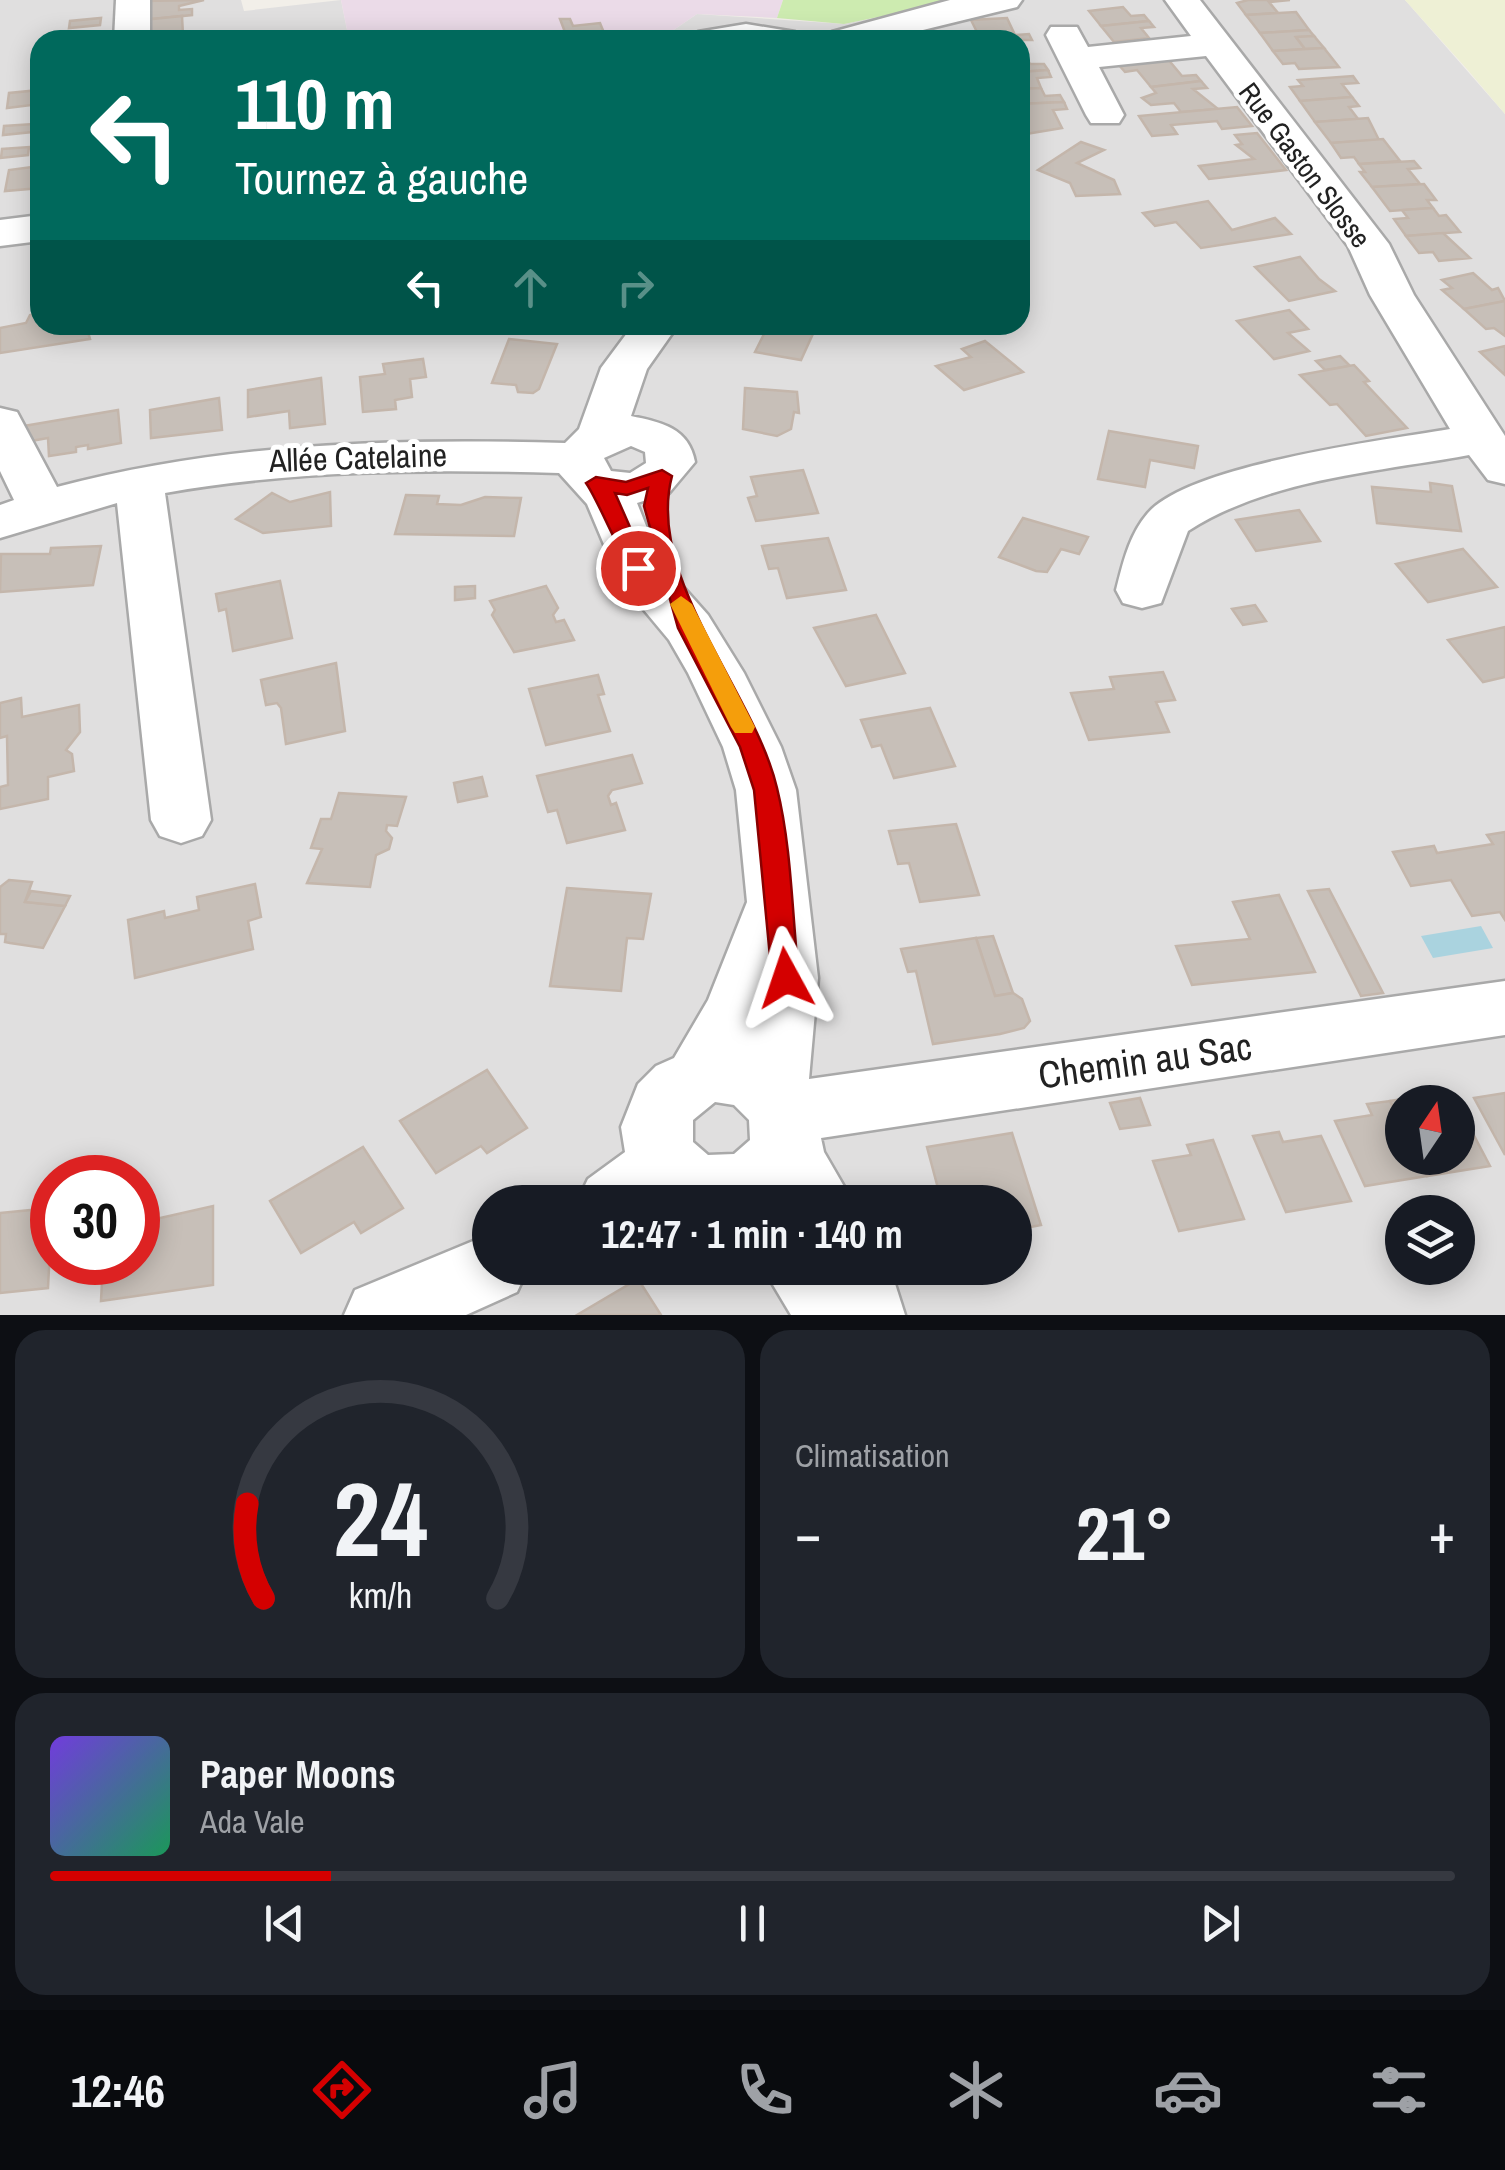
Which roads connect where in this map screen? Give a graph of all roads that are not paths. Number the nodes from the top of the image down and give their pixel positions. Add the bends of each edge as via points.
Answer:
1 (133, 0) edge
2 (1005, 0) edge
3 (1182, 0) edge
4 (742, 2) edge
5 (132, 30) edge
6 (721, 30) edge
7 (770, 30) edge
8 (889, 30) edge
9 (1212, 44) junction
10 (1105, 115) dead end
11 (30, 229) edge
12 (0, 233) edge
13 (651, 335) edge
14 (658, 335) edge
15 (0, 422) edge
16 (1492, 454) edge
17 (657, 456) junction
18 (592, 460) junction
19 (139, 481) junction
20 (21, 515) edge
21 (1142, 590) dead end
22 (689, 628) junction
23 (181, 820) dead end
24 (776, 892) junction
25 (1505, 1008) edge
26 (699, 1076) junction
27 (781, 1117) junction
28 (683, 1185) edge
29 (708, 1185) edge
30 (806, 1185) edge
31 (472, 1276) edge
32 (813, 1285) edge
33 (858, 1285) edge
34 (382, 1315) edge
35 (836, 1315) edge
36 (868, 1315) edge

1 - 5 street
2 - 8 street
3 - 9 street, Rue Gaston Slosse
4 - 6 street
4 - 7 street
9 - 10 street via 1070,47
9 - 16 street, Rue Gaston Slosse via 1368,244 1392,295
11 - 12 street
13 - 18 street via 624,368
14 - 17 street via 648,409
15 - 20 street, Allée Catelaine
16 - 21 street, Rue Gaston Slosse via 1210,497 1164,528
17 - 18 street, Allée Catelaine via 627,488
17 - 22 street via 654,506
18 - 19 street, Allée Catelaine via 320,455
18 - 22 street via 638,568
19 - 20 street, Allée Catelaine
19 - 23 street
22 - 24 street via 752,747 768,804
24 - 26 street via 738,1009
24 - 27 street via 786,978
25 - 27 street, Chemin au Sac
26 - 27 street via 734,1073 756,1081
26 - 28 street via 670,1094 654,1134
27 - 29 street via 776,1160 761,1176
27 - 30 street
31 - 34 street
32 - 35 street
33 - 36 street

